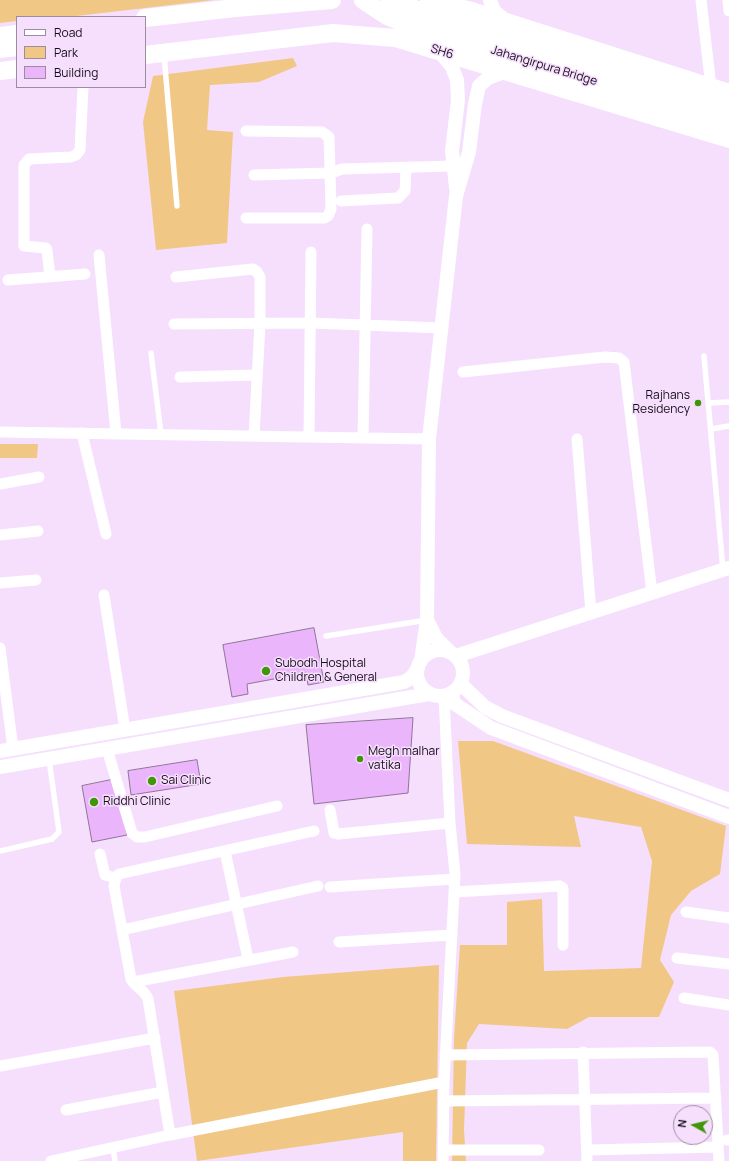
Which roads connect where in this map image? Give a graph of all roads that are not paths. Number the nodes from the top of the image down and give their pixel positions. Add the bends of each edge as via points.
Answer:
1 (276, 0) edge
2 (332, 0) edge
3 (362, 0) edge
4 (390, 0) edge
5 (429, 0) edge
6 (490, 0) edge
7 (701, 0) edge
8 (728, 0) edge
9 (455, 6) junction
10 (729, 11) edge
11 (146, 18) edge
12 (513, 24) junction
13 (146, 31) edge
14 (16, 34) edge
15 (0, 36) edge
16 (16, 46) edge
17 (0, 49) edge
18 (440, 52) junction
19 (164, 53) junction
20 (146, 55) edge
21 (16, 69) edge
22 (0, 71) edge
23 (505, 72) junction
24 (711, 87) junction
25 (83, 88) edge
26 (729, 93) edge
27 (729, 107) edge
28 (729, 122) edge
29 (246, 131) dead end
30 (729, 139) edge
31 (454, 166) junction
32 (406, 168) junction
33 (331, 173) junction
34 (254, 175) dead end
35 (456, 196) junction
36 (341, 201) dead end
37 (176, 206) dead end
38 (246, 218) dead end
39 (367, 229) dead end
40 (311, 252) dead end
41 (99, 255) dead end
42 (85, 274) dead end
43 (50, 277) junction
44 (176, 277) dead end
45 (8, 280) dead end
46 (311, 323) junction
47 (174, 324) dead end
48 (260, 324) junction
49 (365, 324) junction
50 (442, 328) junction
51 (151, 353) dead end
52 (704, 356) dead end
53 (463, 372) dead end
54 (257, 375) junction
55 (180, 377) dead end
56 (729, 402) edge
57 (709, 403) junction
58 (729, 426) edge
59 (711, 429) junction
60 (0, 432) edge
61 (82, 433) junction
62 (116, 434) junction
63 (161, 434) junction
64 (254, 436) junction
65 (308, 437) junction
66 (363, 438) junction
67 (429, 439) junction
68 (577, 439) dead end
69 (39, 477) dead end
70 (0, 484) edge
71 (38, 532) dead end
72 (106, 534) dead end
73 (0, 535) edge
74 (726, 569) edge
75 (36, 580) dead end
76 (0, 584) edge
77 (652, 593) junction
78 (104, 595) dead end
79 (591, 613) junction
80 (427, 620) junction
81 (326, 636) dead end
82 (486, 646) junction
83 (0, 648) edge
84 (453, 653) junction
85 (419, 664) junction
86 (462, 681) junction
87 (429, 694) junction
88 (447, 695) junction
89 (125, 730) junction
90 (108, 749) junction
91 (6, 750) edge
92 (49, 759) junction
93 (0, 767) edge
94 (729, 800) edge
95 (277, 806) dead end
96 (330, 810) dead end
97 (729, 817) edge
98 (450, 823) junction
99 (314, 831) dead end
100 (0, 851) edge
101 (225, 851) junction
102 (100, 854) dead end
103 (116, 878) junction
104 (455, 879) junction
105 (318, 886) dead end
106 (330, 888) dead end
107 (454, 892) junction
108 (237, 904) junction
109 (686, 912) dead end
110 (729, 918) edge
111 (122, 930) junction
112 (452, 935) junction
113 (339, 942) dead end
114 (563, 945) dead end
115 (293, 952) dead end
116 (677, 958) dead end
117 (248, 959) junction
118 (729, 964) edge
119 (133, 982) junction
120 (684, 998) dead end
121 (729, 1005) edge
122 (154, 1038) junction
123 (583, 1052) junction
124 (445, 1055) junction
125 (0, 1066) edge
126 (444, 1082) junction
127 (163, 1092) junction
128 (716, 1098) junction
129 (585, 1099) junction
130 (444, 1101) junction
131 (66, 1110) dead end
132 (170, 1135) junction
133 (725, 1142) edge
134 (113, 1148) junction
135 (539, 1150) dead end
136 (587, 1150) junction
137 (444, 1155) edge
138 (51, 1161) edge
139 (115, 1161) edge
140 (587, 1161) edge
141 (719, 1161) edge

1 - 13 main road via 249,16
2 - 11 main road
3 - 28 main road, Jahangirpura Bridge via 387,16 409,25
4 - 27 main road, Jahangirpura Bridge
5 - 9 main road
6 - 12 street via 494,11
7 - 24 street
8 - 10 street
9 - 12 main road
9 - 18 street
12 - 23 street
12 - 24 main road
14 - 15 main road
16 - 17 main road
18 - 19 main road, SH6 via 395,38 333,33
18 - 23 main road, SH6
18 - 31 street via 452,67 457,80 458,100 452,152
19 - 20 main road, SH6
19 - 37 lane
21 - 22 main road
23 - 30 main road, SH6
23 - 35 street via 488,78 479,86 470,152
24 - 26 main road
25 - 43 street via 80,150 71,156 29,159 24,165 24,246 46,248
29 - 33 street via 326,133 329,137
31 - 32 street
31 - 35 street
32 - 33 street via 342,169
32 - 36 street via 405,191 398,198
33 - 34 street
33 - 38 street via 331,209 328,216
35 - 50 street
39 - 49 street
40 - 46 street
41 - 62 street
42 - 43 street
43 - 45 street
44 - 48 street via 253,269 260,277
46 - 48 street
46 - 49 street
46 - 65 street
47 - 48 street
48 - 54 street
49 - 50 street
49 - 66 street
50 - 67 street
51 - 63 lane
52 - 57 lane
53 - 77 street via 605,357 620,358 624,362
54 - 55 street
54 - 64 street
56 - 57 lane
57 - 59 lane
58 - 59 lane
59 - 74 lane
60 - 61 street
61 - 62 street
61 - 72 street
62 - 63 street
63 - 64 street
64 - 65 street
65 - 66 street
66 - 67 street
67 - 80 street
68 - 79 street
69 - 70 street
71 - 73 street
74 - 77 street
75 - 76 street
77 - 79 street
78 - 89 street
79 - 82 street
80 - 81 lane
80 - 84 street via 436,638
80 - 85 street
82 - 84 street
82 - 86 street via 473,660
83 - 91 street
84 - 85 street via 433,651 426,654
84 - 86 street via 461,662
85 - 87 street via 419,683
85 - 89 street via 412,677 404,682
86 - 88 street
86 - 94 street via 486,707 502,716
87 - 88 street
87 - 90 street
88 - 97 street via 455,704 491,728
88 - 98 street
89 - 91 street
90 - 92 street
90 - 95 street via 132,833 137,837
92 - 93 street
92 - 100 lane via 58,832 52,839
96 - 98 street via 332,830 338,834
98 - 104 street
99 - 101 street
101 - 103 street via 119,874
101 - 108 street
102 - 103 street via 106,875
103 - 111 street via 114,886
104 - 106 street
104 - 107 street
105 - 108 street
107 - 112 street
107 - 114 street via 560,886 563,888
108 - 111 street
108 - 117 street
109 - 110 street
111 - 119 street
112 - 113 street
112 - 124 street
115 - 117 street
116 - 118 street
117 - 119 street
119 - 122 street via 145,991 148,999
120 - 121 street
122 - 125 street
122 - 127 street
123 - 124 street
123 - 128 street via 710,1052 713,1055
123 - 129 street
124 - 126 street
126 - 130 street
126 - 132 street
127 - 131 street
127 - 132 street
128 - 129 street
128 - 133 street
129 - 130 street
129 - 136 street
130 - 137 street
132 - 134 street
133 - 136 street
133 - 141 street
134 - 138 street
134 - 139 lane
135 - 137 street
136 - 140 street

